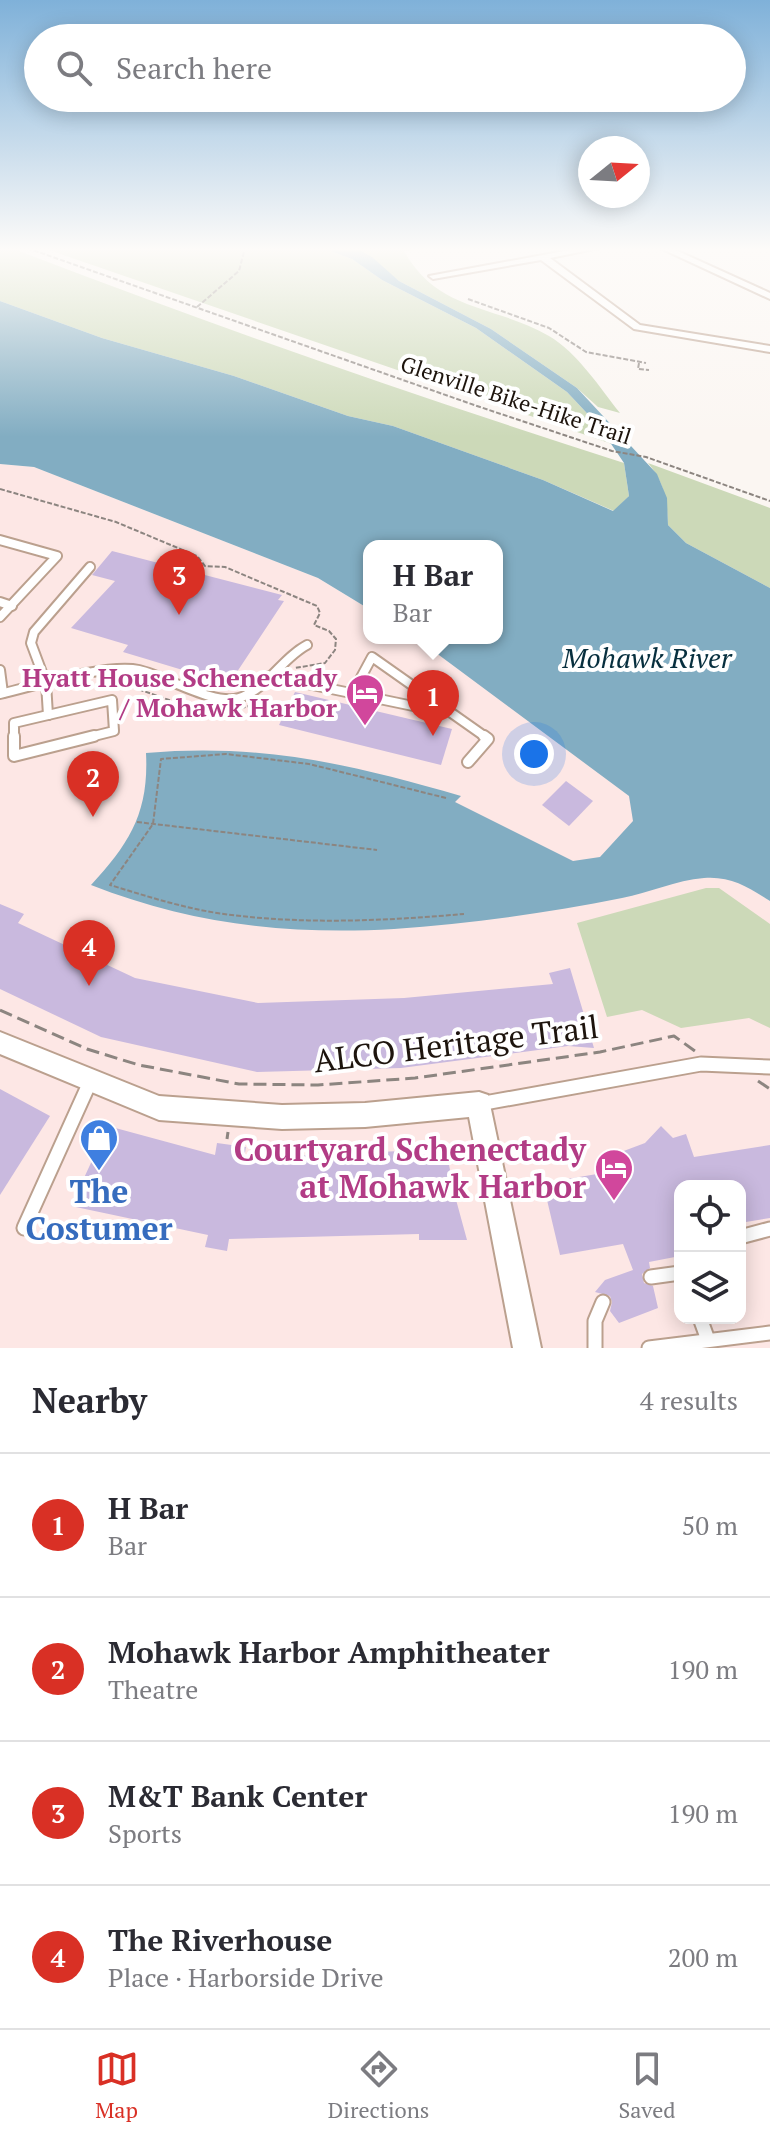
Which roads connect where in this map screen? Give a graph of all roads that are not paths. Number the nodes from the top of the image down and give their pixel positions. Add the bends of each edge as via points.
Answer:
1 (615, 311) edge
2 (770, 349) edge
3 (0, 540) edge
4 (90, 567) dead end
5 (0, 602) edge
6 (12, 606) junction
7 (0, 617) edge
8 (307, 645) dead end
9 (0, 670) edge
10 (269, 676) junction
11 (46, 683) junction
12 (2, 694) edge
13 (352, 694) junction
14 (431, 698) junction
15 (48, 715) junction
16 (468, 762) dead end
17 (0, 1043) edge
18 (770, 1067) edge
19 (90, 1081) junction
20 (479, 1104) junction
21 (24, 1228) dead end
22 (770, 1229) edge
23 (746, 1235) edge
24 (674, 1274) edge
25 (651, 1277) dead end
26 (603, 1302) dead end
27 (702, 1324) edge
28 (770, 1333) edge
29 (708, 1340) junction
30 (527, 1348) edge
31 (595, 1348) edge
32 (649, 1348) edge

1 - 2 street via 637,327
3 - 6 lane via 57,556
4 - 11 lane via 34,632 31,643
5 - 6 lane
6 - 7 lane
8 - 10 lane via 292,650
9 - 12 lane
10 - 11 lane via 250,695 226,700 137,669
10 - 13 lane
11 - 12 lane
11 - 15 lane
13 - 14 lane via 413,706
13 - 14 lane via 372,657
14 - 16 lane via 488,739
15 - 15 lane via 14,723 14,756 114,731 112,700
17 - 19 street
18 - 20 lane via 701,1064
19 - 20 street via 159,1108 282,1117
19 - 21 lane
20 - 30 street
22 - 23 lane
24 - 25 lane
26 - 31 lane via 595,1321
27 - 29 lane
28 - 29 lane
29 - 32 lane

